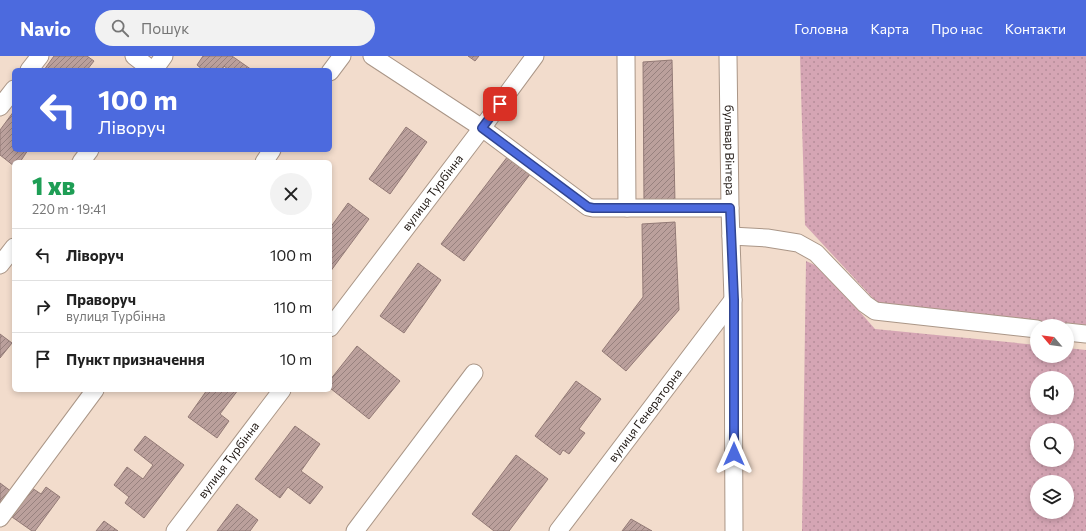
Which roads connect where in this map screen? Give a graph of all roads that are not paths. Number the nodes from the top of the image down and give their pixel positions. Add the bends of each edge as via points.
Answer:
1 (40, 56) edge
2 (134, 56) edge
3 (164, 56) edge
4 (342, 56) edge
5 (372, 56) edge
6 (535, 56) edge
7 (626, 56) edge
8 (728, 56) edge
9 (31, 68) edge
10 (150, 68) edge
11 (155, 68) edge
12 (332, 69) edge
13 (12, 92) edge
14 (0, 107) edge
15 (482, 128) junction
16 (627, 208) junction
17 (730, 208) junction
18 (731, 236) junction
19 (12, 250) edge
20 (0, 265) edge
21 (734, 300) junction
22 (332, 325) edge
23 (1030, 328) edge
24 (1074, 333) edge
25 (1086, 334) edge
26 (474, 374) dead end
27 (94, 392) edge
28 (280, 392) edge
29 (0, 518) edge
30 (175, 531) edge
31 (355, 531) edge
32 (558, 531) edge
33 (734, 531) edge

1 - 9 street
2 - 10 street
3 - 11 street
4 - 12 street
5 - 15 street
6 - 15 street, вулиця Турбінна
7 - 16 street
8 - 17 street, бульвар Вінтера
13 - 14 street
15 - 16 street via 588,207
15 - 22 street, вулиця Турбінна
16 - 17 street
17 - 18 street, бульвар Вінтера
18 - 21 street, бульвар Вінтера
18 - 23 street via 798,243 816,253 865,304 876,311
19 - 20 street
21 - 32 street, вулиця Генераторна
21 - 33 street, бульвар Вінтера
24 - 25 street
26 - 31 street
27 - 29 street
28 - 30 street, вулиця Турбінна

